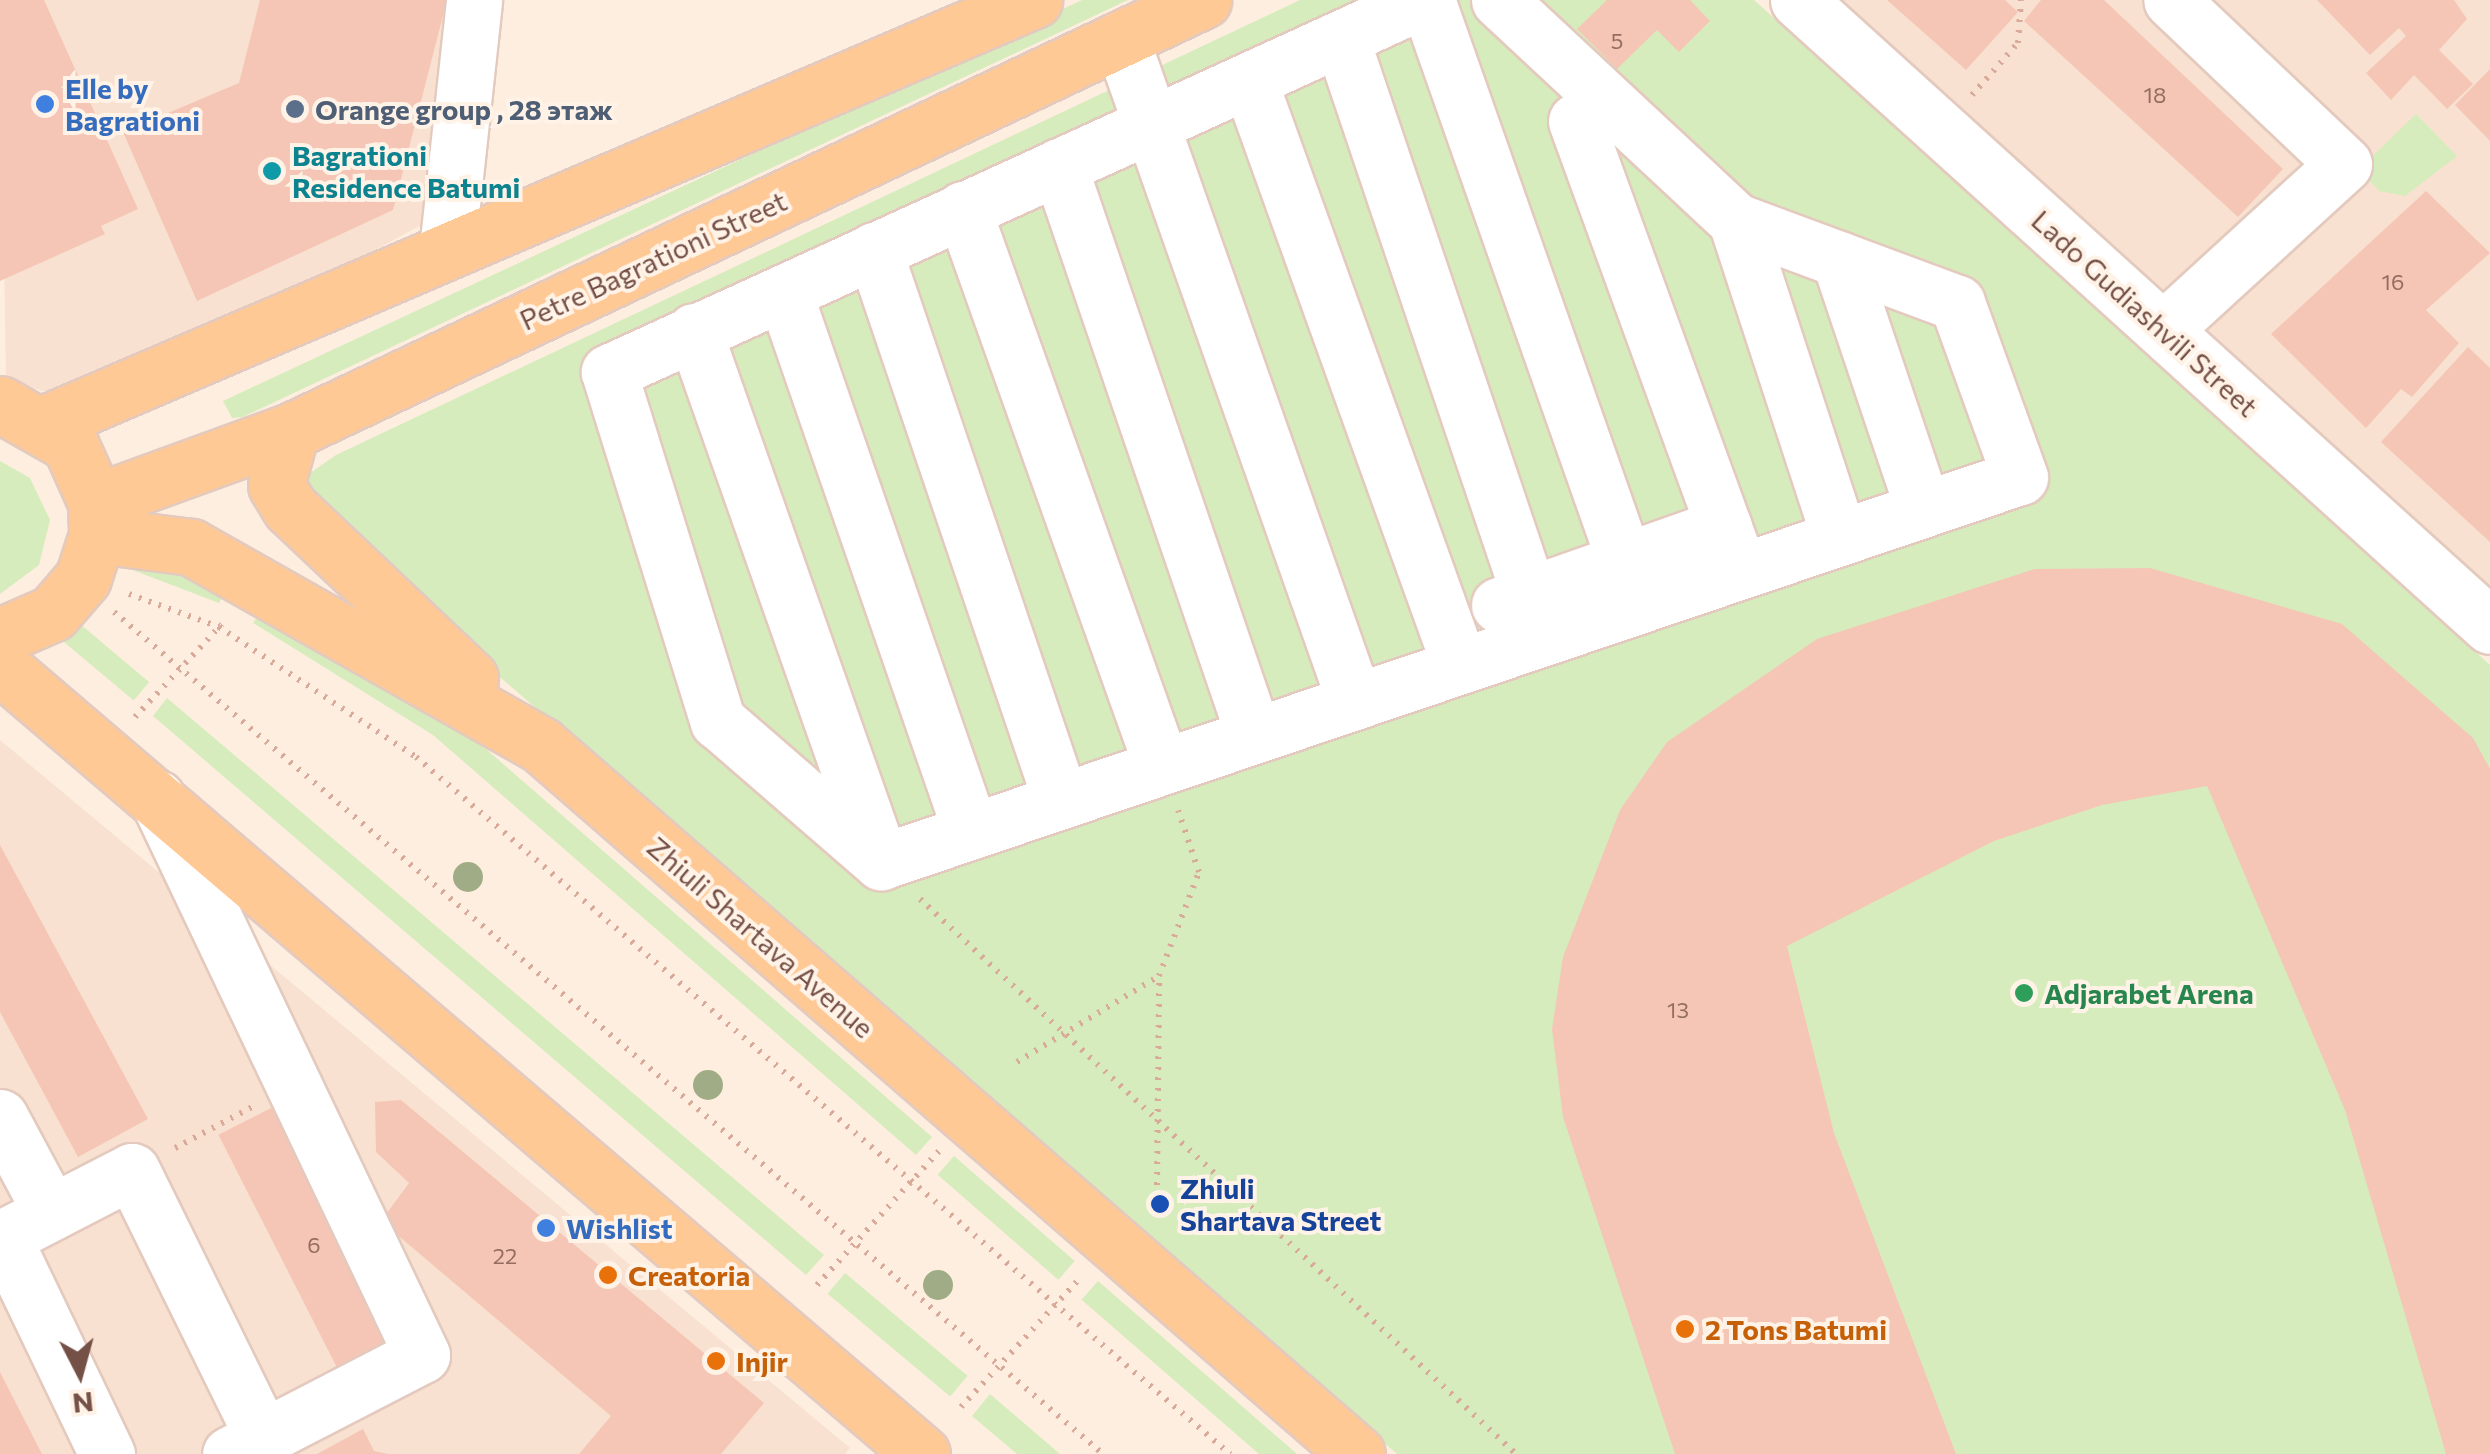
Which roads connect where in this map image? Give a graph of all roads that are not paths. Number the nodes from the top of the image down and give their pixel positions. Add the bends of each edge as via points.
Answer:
1 (474, 0) edge
2 (1034, 0) edge
3 (1204, 0) edge
4 (1425, 0) edge
5 (1498, 0) edge
6 (1798, 0) edge
7 (2171, 0) edge
8 (1340, 38) junction
9 (1121, 39) junction
10 (1249, 80) junction
11 (1611, 105) junction
12 (1151, 124) junction
13 (1059, 166) junction
14 (963, 210) junction
15 (1736, 221) junction
16 (447, 250) junction
17 (874, 250) junction
18 (1839, 259) junction
19 (784, 292) junction
20 (2164, 330) junction
21 (694, 331) junction
22 (23, 414) edge
23 (292, 430) junction
24 (1923, 510) junction
25 (97, 519) junction
26 (1839, 536) junction
27 (1731, 548) junction
28 (1624, 559) junction
29 (1528, 591) junction
30 (2490, 626) edge
31 (0, 636) edge
32 (1513, 648) junction
33 (0, 666) edge
34 (1460, 666) junction
35 (1354, 702) junction
36 (1254, 736) junction
37 (541, 745) junction
38 (1162, 766) junction
39 (156, 798) junction
40 (1060, 801) junction
41 (972, 832) junction
42 (881, 862) junction
43 (0, 1117) edge
44 (51, 1212) junction
45 (1, 1238) edge
46 (896, 1445) edge
47 (246, 1446) edge
48 (107, 1454) edge
49 (1358, 1454) edge

1 - 16 street
2 - 16 main road
3 - 9 main road, Petre Bagrationi Street
4 - 8 street
4 - 28 street
5 - 11 street
6 - 20 street, Lado Gudiashvili Street
7 - 20 street via 2344,164
8 - 10 street
8 - 29 street
9 - 12 street
9 - 23 main road, Petre Bagrationi Street
10 - 12 street
10 - 34 street
11 - 15 street
11 - 27 street via 1576,121
12 - 13 street
12 - 35 street
13 - 14 street
13 - 36 street
14 - 17 street
14 - 38 street
15 - 18 street
15 - 26 street
16 - 22 main road
17 - 19 street
17 - 40 street
18 - 24 street
18 - 24 street via 1957,303 2020,477
19 - 21 street
19 - 41 street
20 - 30 street, Lado Gudiashvili Street
21 - 42 street
21 - 42 street via 609,372 718,721
22 - 25 main road via 70,444
23 - 25 main road, Petre Bagrationi Street
23 - 37 main road via 276,485 290,508
24 - 26 street
25 - 31 main road via 83,578 53,613
25 - 37 main road, Zhiuli Shartava Avenue via 191,546
26 - 27 street
27 - 28 street
27 - 32 street
28 - 29 street
29 - 32 street via 1498,600
32 - 34 street
33 - 39 main road
34 - 35 street
35 - 36 street
36 - 38 street
37 - 49 main road, Zhiuli Shartava Avenue
38 - 40 street
39 - 46 main road
39 - 47 street via 422,1355
40 - 41 street
41 - 42 street
43 - 44 street
44 - 45 street
44 - 47 street via 132,1171
45 - 48 street

